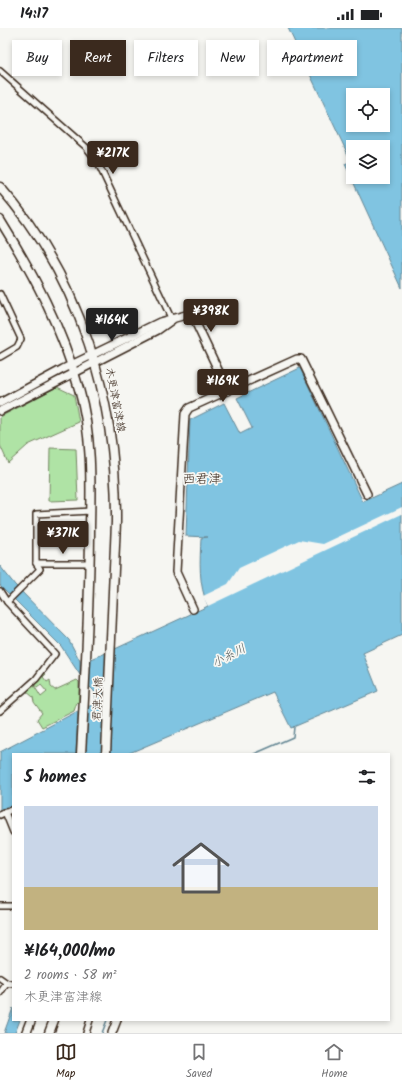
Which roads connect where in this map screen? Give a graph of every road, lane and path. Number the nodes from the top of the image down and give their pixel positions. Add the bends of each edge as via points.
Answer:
1 (0, 71) edge
2 (0, 187) edge
3 (0, 220) edge
4 (0, 294) edge
5 (172, 320) junction
6 (0, 357) edge
7 (94, 358) junction
8 (73, 368) junction
9 (228, 391) junction
10 (0, 404) edge
11 (0, 411) edge
12 (367, 494) dead end
13 (91, 511) junction
14 (36, 563) junction
15 (90, 563) junction
16 (0, 591) edge
17 (8, 600) junction
18 (193, 609) dead end
19 (111, 644) joint
20 (0, 711) edge
21 (81, 753) edge
22 (106, 753) edge
23 (9, 811) edge
24 (0, 815) edge
25 (12, 827) edge
26 (0, 906) edge
27 (12, 906) edge
28 (0, 978) edge
29 (7, 983) junction
30 (12, 984) edge
31 (0, 993) edge
32 (31, 1021) edge
33 (54, 1021) edge
34 (90, 1021) edge
35 (117, 1021) edge
36 (26, 1033) edge
37 (49, 1033) edge
38 (86, 1033) edge
39 (112, 1033) edge

1 - 5 street via 86,146 97,161
2 - 7 main road, 木更津富津線 via 45,247 64,285
3 - 8 main road via 46,300
4 - 6 street via 20,339 17,347
5 - 7 street via 158,330
5 - 9 street via 186,315 193,317
7 - 8 street
7 - 19 main road, 木更津富津線 via 109,424 116,485
8 - 10 street
8 - 11 street
8 - 13 main road via 87,436
9 - 12 street via 301,359
9 - 18 street via 189,408 185,414 176,572
13 - 14 street via 36,514
13 - 15 main road
14 - 15 street
14 - 17 street via 40,569
15 - 21 main road, 君津大橋
16 - 17 street
17 - 20 street via 55,654 36,679
19 - 22 main road, 君津大橋
23 - 24 street
23 - 25 street
26 - 27 street
28 - 29 street
29 - 30 street
29 - 31 street
32 - 36 main road
33 - 37 main road
34 - 38 street
35 - 39 street

